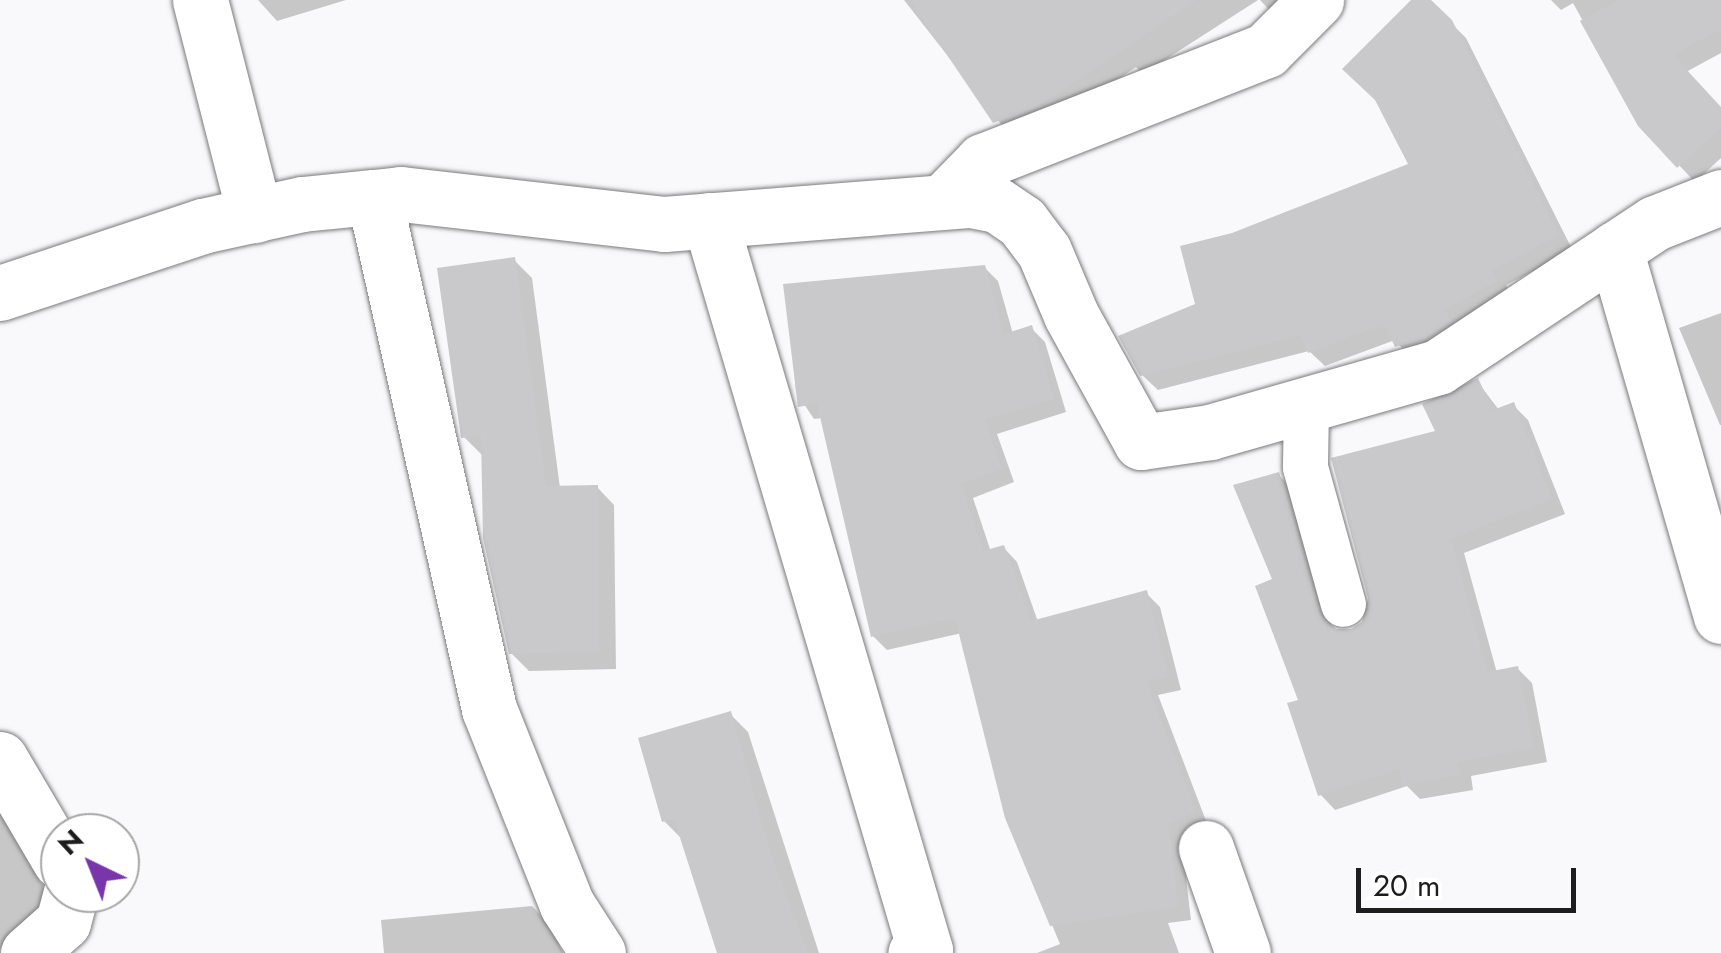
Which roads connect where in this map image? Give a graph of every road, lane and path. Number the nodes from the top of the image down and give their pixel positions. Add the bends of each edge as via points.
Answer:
1 (200, 0) edge
2 (1316, 0) edge
3 (374, 197) junction
4 (1721, 197) edge
5 (944, 201) junction
6 (255, 215) junction
7 (710, 220) junction
8 (1615, 250) junction
9 (1, 290) edge
10 (1306, 408) junction
11 (1343, 604) dead end
12 (1721, 616) edge
13 (0, 760) edge
14 (40, 827) edge
15 (1206, 848) dead end
16 (65, 913) edge
17 (28, 953) edge
18 (598, 953) edge
19 (915, 953) edge
20 (1243, 953) edge

1 - 6 street
2 - 5 street via 1266,50 984,162
3 - 6 street
3 - 7 street via 664,224
3 - 18 street via 488,709 568,906
4 - 8 street via 1655,222
5 - 7 street
5 - 10 street via 997,205 1022,222 1044,251 1070,315 1141,442
6 - 9 street
7 - 19 street via 925,950
8 - 10 street via 1438,367
8 - 12 street
10 - 11 lane via 1307,479
13 - 14 street
15 - 20 street
16 - 17 street

